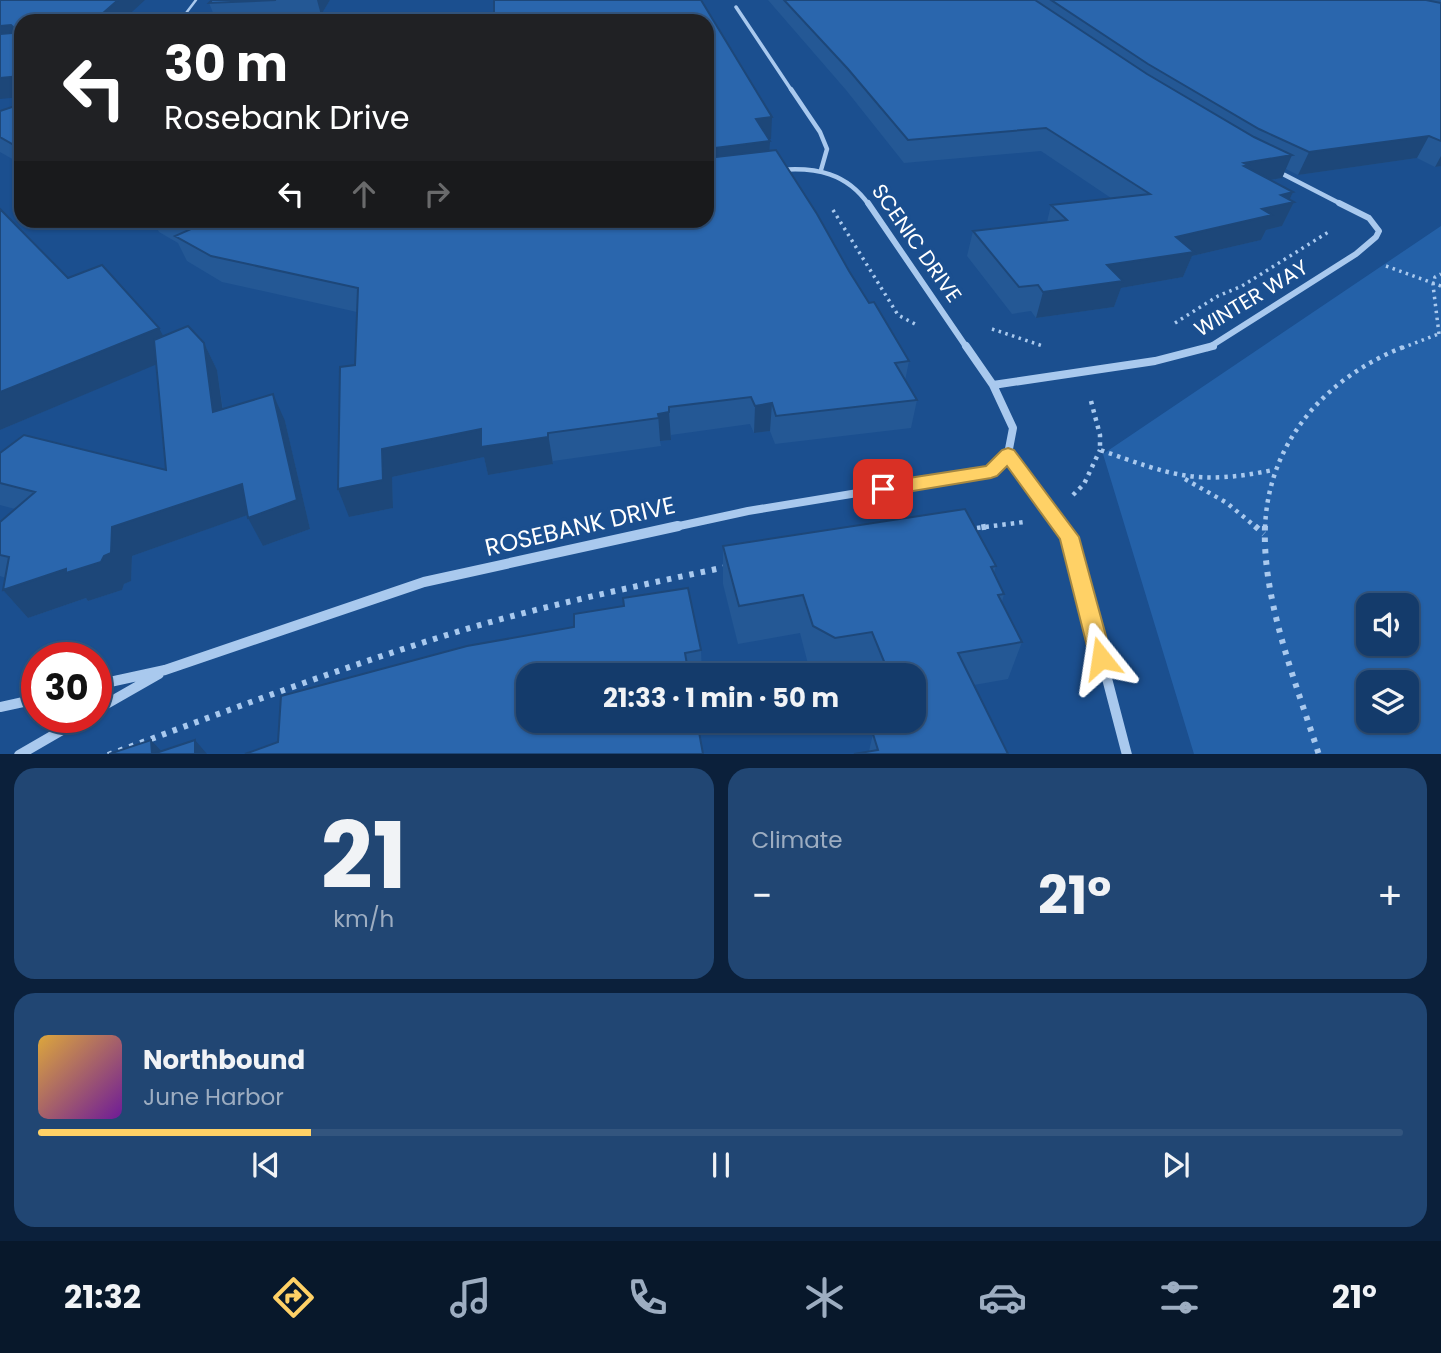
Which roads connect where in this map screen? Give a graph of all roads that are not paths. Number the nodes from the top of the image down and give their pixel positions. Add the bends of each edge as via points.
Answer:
1 (196, 0) edge
2 (732, 0) edge
3 (736, 7) joint
4 (185, 14) edge
5 (1270, 168) edge
6 (821, 170) junction
7 (770, 171) edge
8 (993, 385) junction
9 (1008, 454) junction
10 (165, 670) junction
11 (112, 682) edge
12 (112, 701) edge
13 (21, 703) edge
14 (0, 708) edge
15 (56, 733) edge
16 (19, 754) edge
17 (1126, 754) edge

1 - 4 lane
2 - 3 lane
3 - 6 street via 825,142
5 - 8 street, WINTER WAY via 1358,211 1375,223 1376,237 1211,346 1155,362
6 - 7 street, SCENIC DRIVE
6 - 8 street, SCENIC DRIVE via 859,190
8 - 9 street, SCENIC DRIVE via 1013,428
9 - 10 street, ROSEBANK DRIVE via 991,471 748,511 424,582
9 - 17 street via 1070,537
10 - 11 street, ROSEBANK DRIVE
10 - 12 street, ROSEBANK DRIVE
13 - 14 street
15 - 16 street

